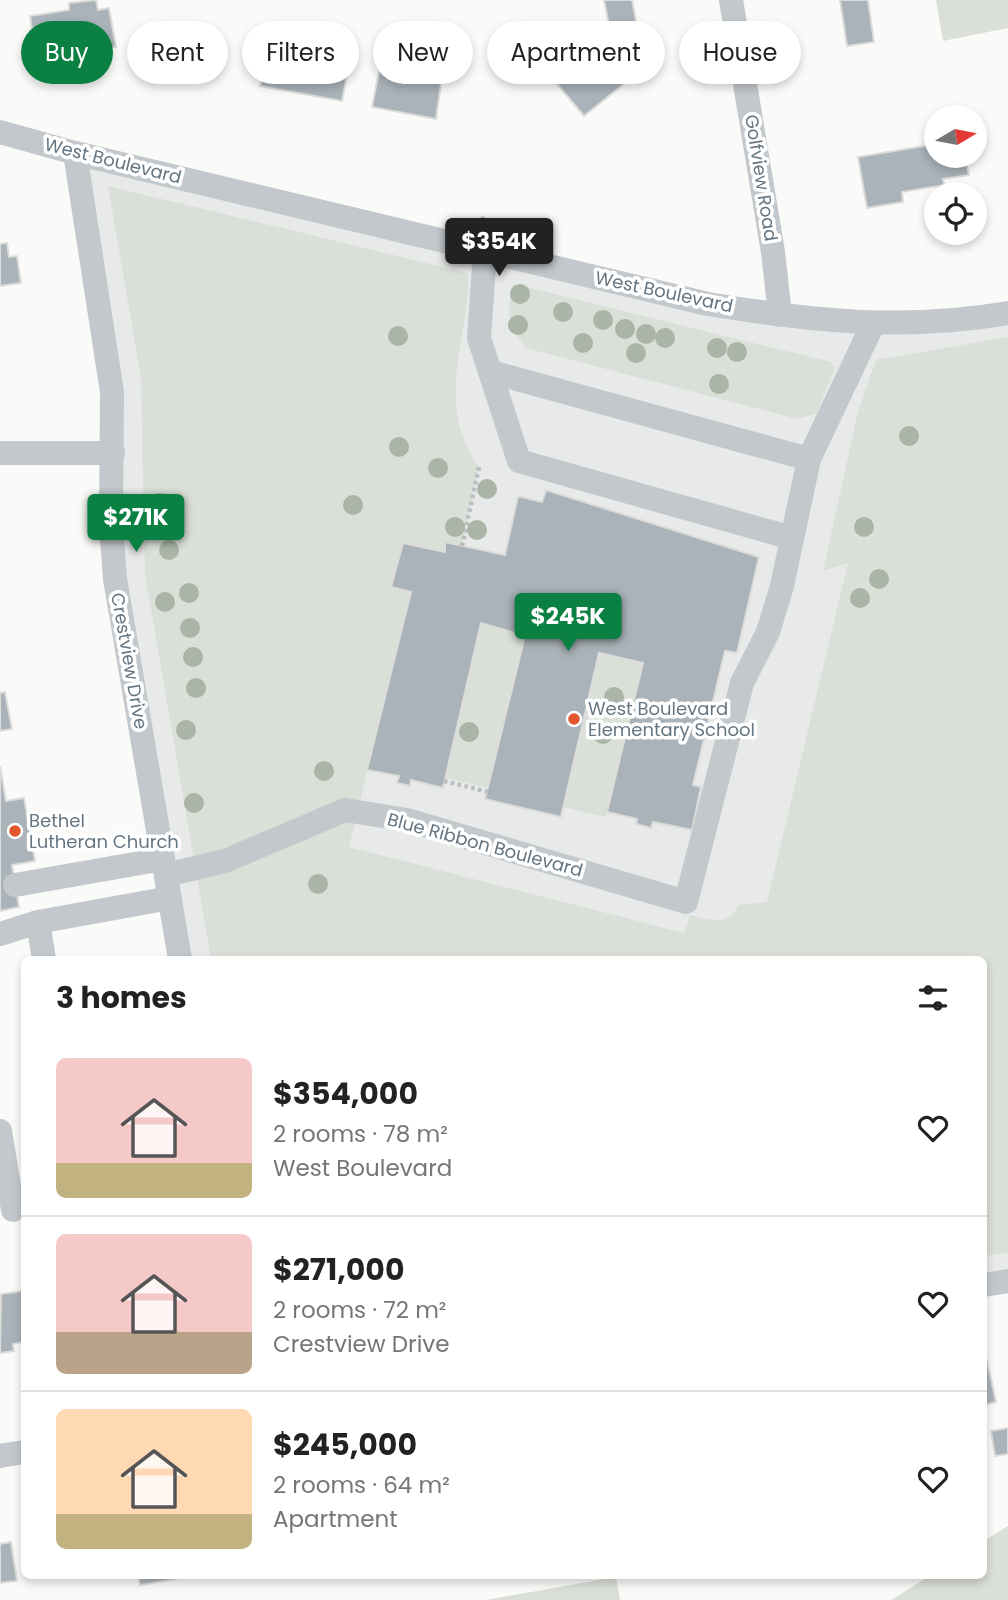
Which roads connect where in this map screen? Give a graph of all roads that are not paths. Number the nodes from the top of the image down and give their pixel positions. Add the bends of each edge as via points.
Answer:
1 (731, 0) edge
2 (0, 132) edge
3 (75, 153) junction
4 (485, 251) junction
5 (1008, 313) edge
6 (780, 316) junction
7 (873, 324) junction
8 (491, 372) junction
9 (0, 453) edge
10 (113, 453) junction
11 (808, 459) junction
12 (792, 538) junction
13 (166, 877) junction
14 (15, 885) dead end
15 (38, 922) junction
16 (0, 934) edge
17 (44, 956) edge
18 (179, 956) edge
19 (0, 1131) edge
20 (13, 1210) edge
21 (1008, 1281) edge
22 (987, 1285) edge
23 (21, 1452) edge
24 (0, 1456) edge

1 - 6 street, Golfview Road
2 - 3 street, West Boulevard
3 - 4 street, West Boulevard
3 - 10 street, Crestview Drive via 112,392
4 - 6 street, West Boulevard via 708,304
4 - 8 street via 480,338
5 - 7 street, West Boulevard
6 - 7 street, West Boulevard
7 - 11 street
8 - 11 street
8 - 12 street via 519,461
9 - 10 street
10 - 13 street, Crestview Drive via 111,525 116,579
11 - 12 street
12 - 13 street, Blue Ribbon Boulevard via 768,632 742,683 686,902 407,820 345,810 225,862
13 - 14 street
13 - 15 street
13 - 18 street, Crestview Drive
15 - 16 street
15 - 17 street
19 - 20 street
21 - 22 street
23 - 24 street

